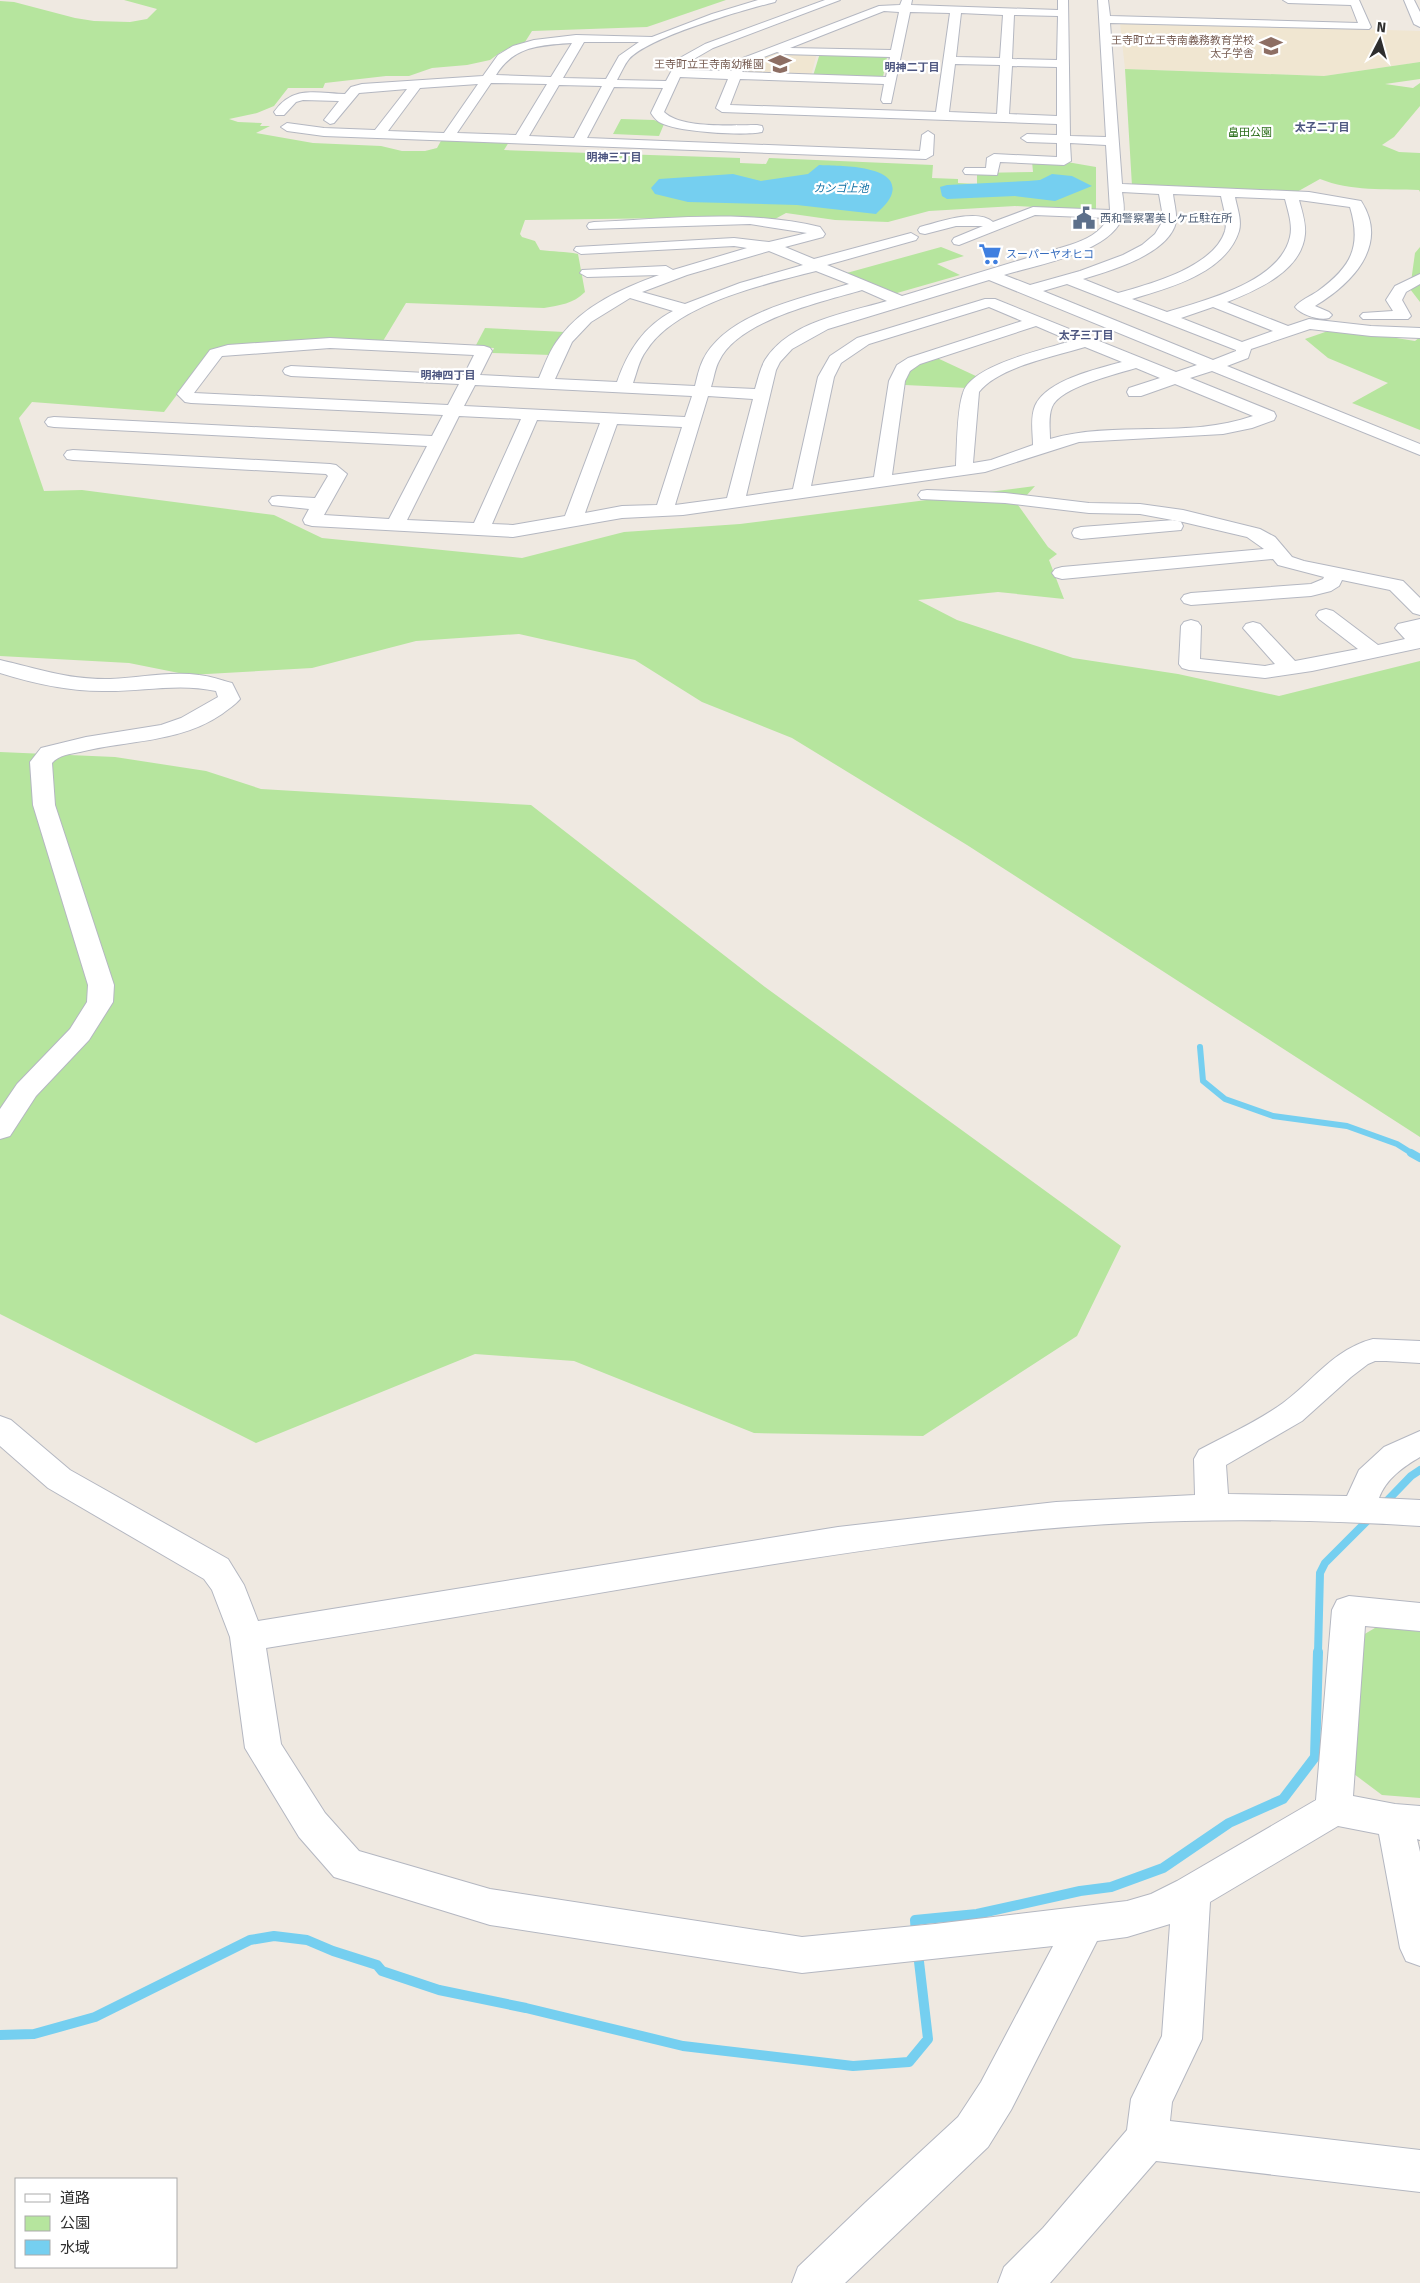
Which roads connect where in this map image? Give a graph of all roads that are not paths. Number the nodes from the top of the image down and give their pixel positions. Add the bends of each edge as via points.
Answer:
1 (771, 0) edge
2 (835, 0) edge
3 (1103, 0) edge
4 (1288, 0) edge
5 (1409, 0) edge
6 (1355, 1) edge
7 (906, 4) edge
8 (1063, 7) edge
9 (1144, 8) dead end
10 (956, 10) junction
11 (1009, 12) junction
12 (1104, 19) junction
13 (1146, 20) junction
14 (1420, 24) edge
15 (680, 31) junction
16 (806, 37) junction
17 (843, 38) dead end
18 (579, 40) junction
19 (653, 40) junction
20 (726, 40) junction
21 (772, 50) junction
22 (896, 54) junction
23 (949, 60) junction
24 (1006, 62) junction
25 (1063, 64) junction
26 (735, 76) junction
27 (487, 79) junction
28 (673, 79) junction
29 (555, 81) junction
30 (890, 81) junction
31 (610, 83) junction
32 (416, 84) junction
33 (348, 98) junction
34 (280, 112) dead end
35 (942, 116) junction
36 (1003, 118) junction
37 (883, 119) junction
38 (330, 120) dead end
39 (1063, 120) junction
40 (287, 127) dead end
41 (771, 129) dead end
42 (379, 134) junction
43 (928, 135) dead end
44 (448, 137) junction
45 (1015, 138) dead end
46 (520, 140) junction
47 (1063, 140) junction
48 (1112, 141) junction
49 (578, 142) junction
50 (970, 171) dead end
51 (1114, 188) junction
52 (1165, 190) junction
53 (1227, 192) junction
54 (1290, 195) junction
55 (1115, 218) junction
56 (594, 226) dead end
57 (996, 226) junction
58 (925, 230) dead end
59 (911, 237) dead end
60 (959, 241) dead end
61 (1038, 244) dead end
62 (772, 247) junction
63 (1052, 256) junction
64 (814, 265) junction
65 (693, 268) junction
66 (990, 274) junction
67 (1420, 278) edge
68 (1068, 279) junction
69 (863, 285) junction
70 (1030, 290) junction
71 (628, 293) junction
72 (1118, 298) junction
73 (901, 301) junction
74 (1213, 302) junction
75 (688, 310) junction
76 (1324, 315) junction
77 (850, 317) junction
78 (1166, 317) junction
79 (1037, 321) junction
80 (1309, 324) junction
81 (1287, 331) junction
82 (1420, 333) edge
83 (887, 334) junction
84 (1087, 342) junction
85 (1242, 347) junction
86 (1138, 362) junction
87 (1212, 365) junction
88 (1176, 378) junction
89 (469, 380) junction
90 (545, 383) junction
91 (623, 387) junction
92 (701, 391) junction
93 (1135, 392) dead end
94 (762, 394) junction
95 (267, 407) junction
96 (453, 411) junction
97 (531, 414) junction
98 (1120, 417) dead end
99 (610, 418) junction
100 (54, 422) dead end
101 (691, 422) junction
102 (250, 432) junction
103 (1128, 433) junction
104 (438, 441) junction
105 (1042, 448) junction
106 (1420, 450) edge
107 (72, 455) dead end
108 (230, 463) junction
109 (964, 470) junction
110 (882, 482) junction
111 (801, 494) junction
112 (927, 495) dead end
113 (278, 502) dead end
114 (735, 503) junction
115 (321, 504) junction
116 (664, 510) junction
117 (573, 520) junction
118 (1212, 522) junction
119 (395, 524) junction
120 (480, 529) junction
121 (1081, 534) dead end
122 (1278, 553) junction
123 (1062, 573) dead end
124 (1334, 573) junction
125 (1191, 599) dead end
126 (1420, 609) edge
127 (1326, 615) dead end
128 (1420, 625) edge
129 (1191, 626) dead end
130 (1253, 628) dead end
131 (1374, 652) junction
132 (0, 666) edge
133 (1291, 669) junction
134 (0, 1130) edge
135 (1420, 1352) edge
136 (0, 1428) edge
137 (1420, 1443) edge
138 (1212, 1506) junction
139 (1358, 1509) junction
140 (1418, 1509) edge
141 (1420, 1617) edge
142 (246, 1637) junction
143 (1334, 1809) junction
144 (1408, 1822) edge
145 (1191, 1893) junction
146 (1085, 1924) junction
147 (1420, 1948) edge
148 (1147, 2139) junction
149 (1420, 2171) edge
150 (814, 2283) edge
151 (1020, 2283) edge

1 - 15 street
2 - 20 street
3 - 12 street
4 - 6 street
5 - 14 street
6 - 13 street via 1355,14 1364,27
7 - 10 street
7 - 16 street via 879,9
7 - 22 street via 894,40
8 - 11 street
8 - 25 street
9 - 13 street
10 - 11 street
10 - 23 street
11 - 24 street
12 - 13 street
12 - 48 street
15 - 19 street
15 - 20 street
16 - 17 street
16 - 21 street
18 - 19 street
18 - 27 street via 521,47 505,56
18 - 29 street
19 - 31 street via 626,55
20 - 21 street
20 - 28 street via 682,61
21 - 22 street
21 - 26 street via 743,62
22 - 30 street
23 - 24 street
23 - 35 street
24 - 25 street
24 - 36 street
25 - 39 street
26 - 28 street
26 - 30 street
26 - 37 street via 734,92 722,108
27 - 29 street
27 - 32 street
27 - 44 street
28 - 31 street
28 - 41 street via 658,111 663,119 694,126
29 - 31 street
29 - 46 street
30 - 37 street via 882,97
31 - 49 street
32 - 33 street via 357,88
32 - 42 street
33 - 34 street via 303,96 292,99
33 - 38 street
35 - 36 street
35 - 37 street
36 - 39 street
39 - 47 street
40 - 42 street
42 - 44 street
43 - 49 street via 926,155
44 - 46 street
45 - 47 street
46 - 49 street
47 - 48 street
47 - 50 street via 1064,161 994,158 992,172
48 - 51 street
51 - 52 street
51 - 55 street
52 - 53 street
52 - 68 street via 1168,224 1160,238 1132,257
53 - 54 street
53 - 72 street via 1233,224 1232,232 1220,250 1184,275
54 - 74 street via 1298,237 1288,257 1271,274
54 - 76 street via 1356,204 1363,235 1360,252 1340,280 1303,307
55 - 57 street via 1033,211
55 - 63 street via 1090,231 1079,247
56 - 62 street via 750,220 816,230 818,234
57 - 58 street via 976,220 960,220
57 - 60 street
59 - 64 street
61 - 63 street via 1042,252
62 - 64 street
62 - 65 street
62 - 65 street via 734,242 580,245 589,279
63 - 66 street
64 - 69 street
64 - 75 street via 746,286
65 - 71 street
66 - 70 street
66 - 73 street
67 - 76 street via 1400,289 1394,300 1403,316
68 - 70 street
68 - 72 street
69 - 73 street
69 - 92 street via 787,309 739,331 714,354
70 - 87 street
71 - 75 street
71 - 90 street via 597,310 570,333
72 - 78 street
73 - 77 street
74 - 78 street
74 - 81 street
75 - 91 street via 646,340 635,356
76 - 80 street
77 - 83 street
77 - 94 street via 814,329 785,348 770,365
78 - 85 street
79 - 83 street via 990,302
79 - 84 street
79 - 110 street via 923,357 903,368 897,381
80 - 81 street
80 - 82 street via 1371,332
81 - 85 street
83 - 111 street via 863,341 846,351 828,370
84 - 86 street
84 - 109 street via 995,372 976,384 971,392
85 - 87 street via 1242,354
86 - 88 street
86 - 105 street via 1063,388 1048,399 1043,410
87 - 88 street
87 - 106 street
88 - 93 street
88 - 103 street via 1268,416 1219,428
89 - 90 street
89 - 95 street via 296,364
89 - 95 street via 484,351 330,343 216,353 185,394 191,398
89 - 96 street
90 - 91 street
91 - 92 street
92 - 94 street
92 - 101 street
94 - 114 street
95 - 96 street
95 - 102 street
96 - 97 street
96 - 104 street
97 - 99 street
97 - 120 street
98 - 103 street
99 - 101 street
99 - 117 street
100 - 102 street
101 - 116 street
102 - 104 street
102 - 108 street
103 - 105 street via 1077,438
104 - 119 street
105 - 109 street via 1002,464
107 - 108 street
108 - 115 street via 330,469 338,474
109 - 110 street
110 - 111 street
111 - 114 street
112 - 118 street via 1005,498 1089,508 1130,508
113 - 115 street
114 - 116 street
115 - 119 street via 312,520
116 - 117 street via 622,512
117 - 120 street via 513,531
118 - 121 street
118 - 122 street via 1253,533 1268,541
119 - 120 street
122 - 123 street
122 - 124 street via 1285,561
124 - 125 street via 1332,582 1311,590
124 - 126 street via 1396,585
127 - 131 street
128 - 131 street via 1405,628 1420,642
129 - 133 street via 1188,664 1265,672
130 - 133 street
131 - 133 street
132 - 134 street via 31,676 71,683 109,685 199,680 225,687 229,699 189,723 165,731 49,753 41,762 44,805 101,985 100,1002 80,1034 26,1090
135 - 138 street via 1369,1351 1354,1358 1301,1405 1210,1459
136 - 142 street via 59,1478 216,1569 227,1585
137 - 139 street via 1395,1456 1370,1479
138 - 139 street
138 - 142 street via 1018,1517 929,1526
139 - 140 street
141 - 143 street via 1349,1610
142 - 146 street via 263,1748 312,1825 347,1865 490,1907 802,1955
143 - 144 street
143 - 145 street
144 - 147 street
145 - 146 street via 1158,1910 1127,1919
145 - 148 street via 1182,2040 1152,2099
146 - 150 street via 996,2096 973,2132
148 - 149 street
148 - 151 street

